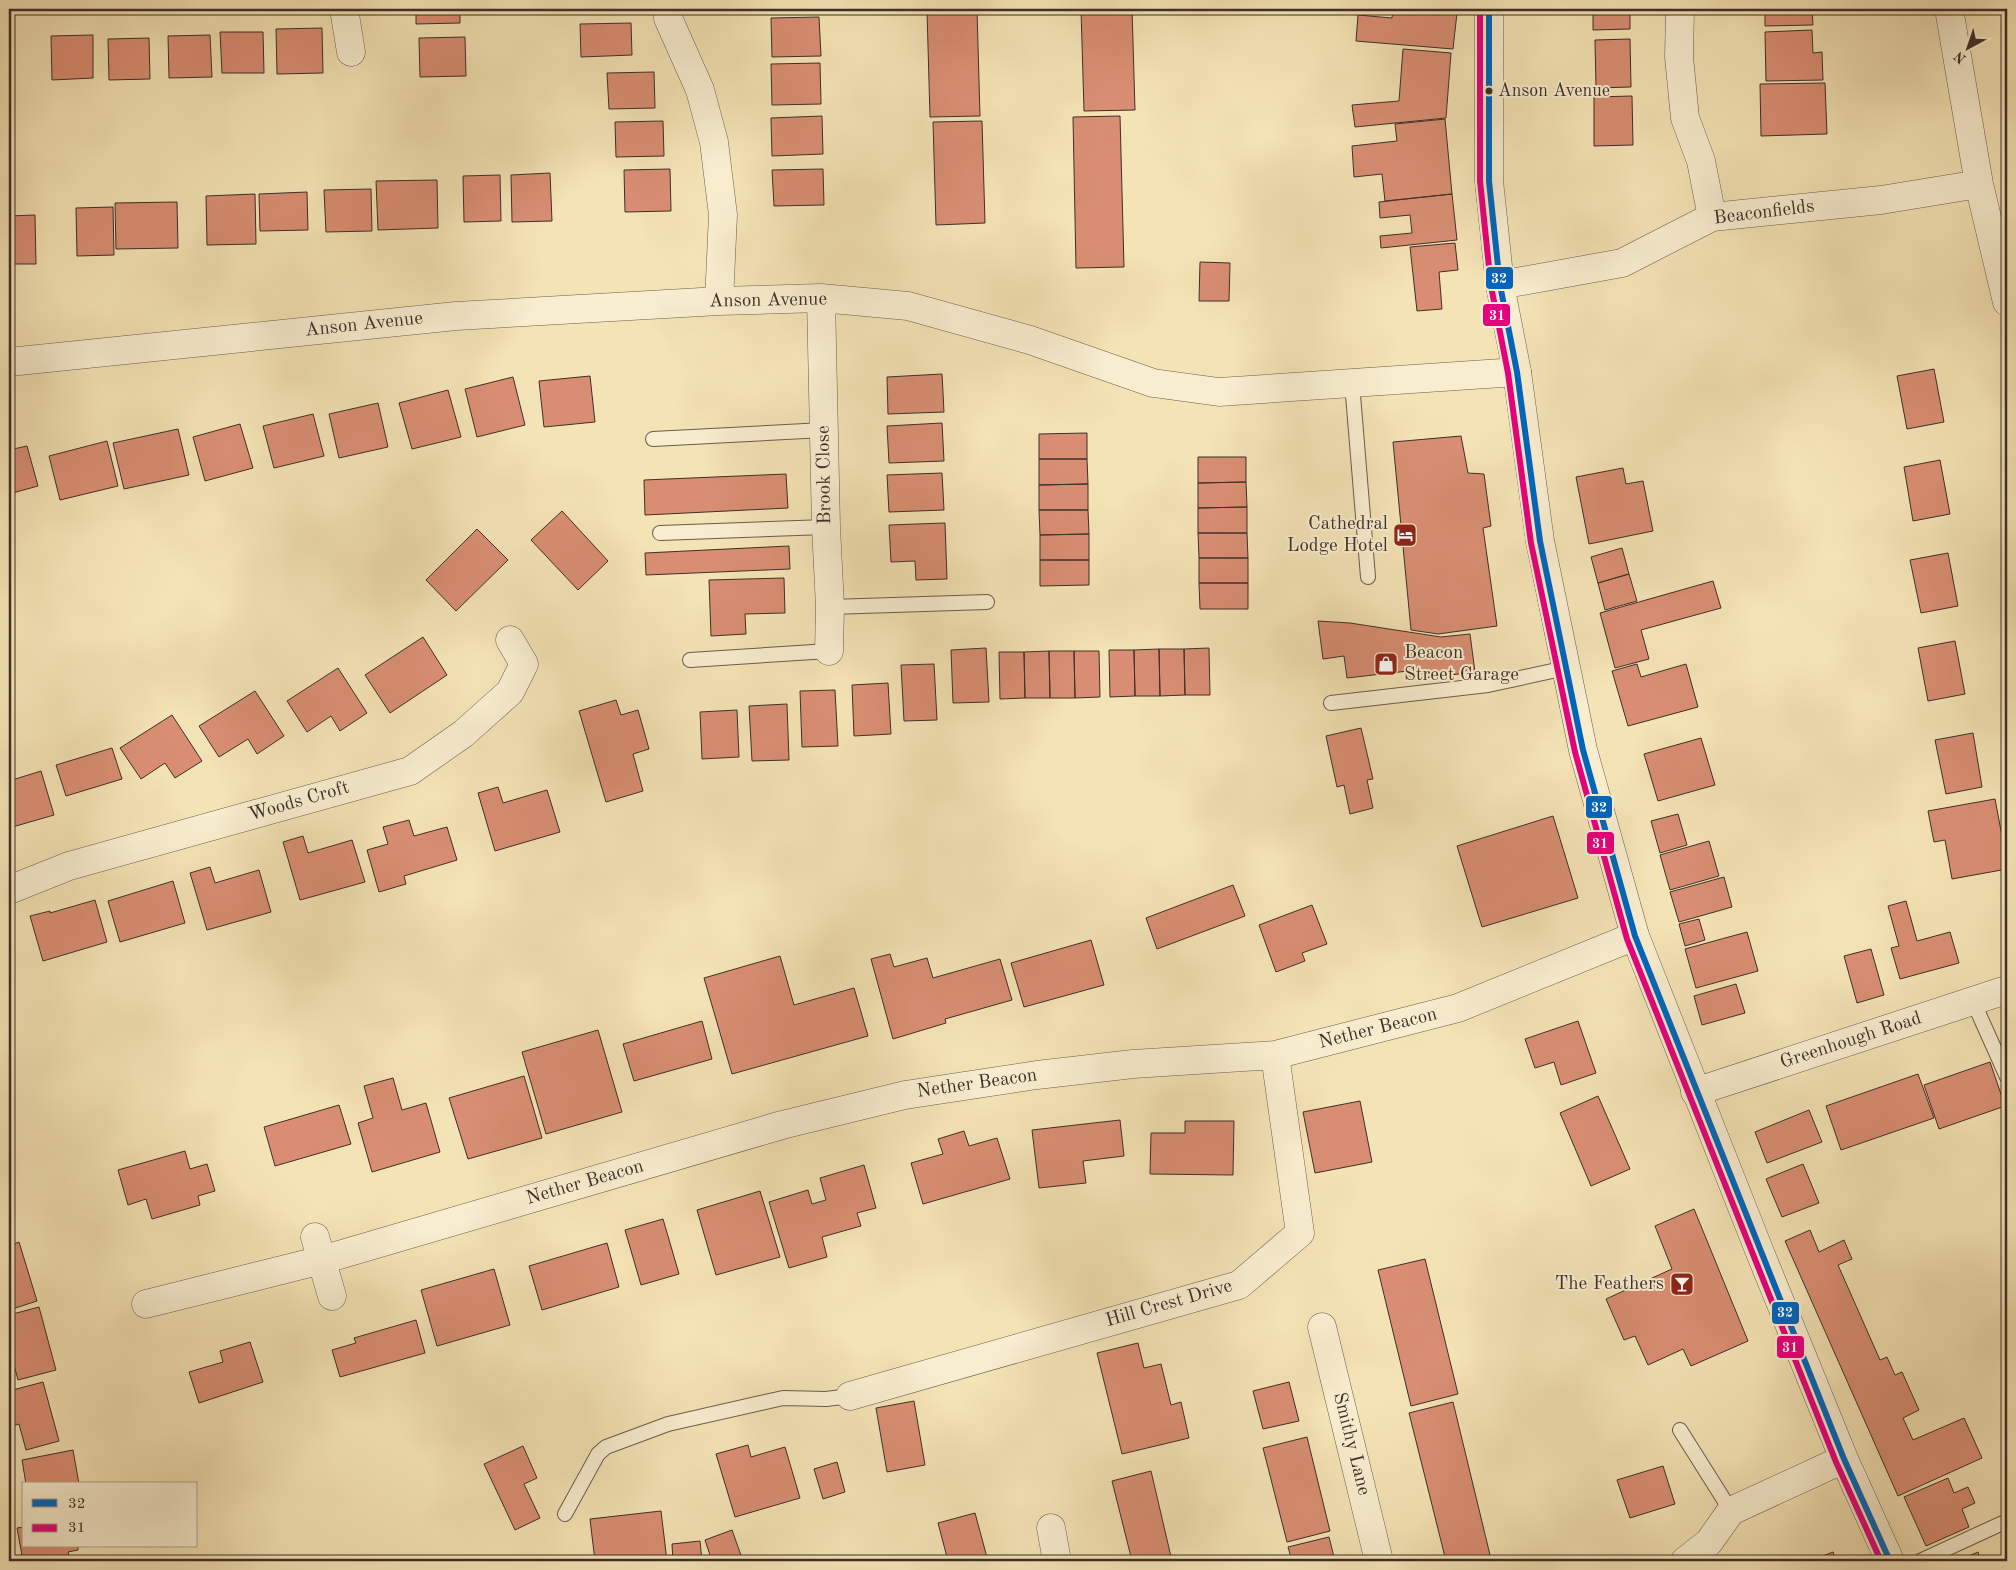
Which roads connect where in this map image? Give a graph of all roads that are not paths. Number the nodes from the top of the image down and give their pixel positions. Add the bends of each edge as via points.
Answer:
1 (344, 9) edge
2 (666, 9) edge
3 (1489, 9) edge
4 (1680, 9) edge
5 (1949, 9) edge
6 (351, 52) dead end
7 (1979, 184) junction
8 (1712, 217) junction
9 (1500, 285) junction
10 (821, 298) junction
11 (718, 301) junction
12 (2007, 302) edge
13 (9, 362) edge
14 (1517, 372) junction
15 (1352, 383) junction
16 (824, 430) junction
17 (653, 439) dead end
18 (826, 527) junction
19 (660, 532) dead end
20 (1368, 576) dead end
21 (987, 602) dead end
22 (830, 607) junction
23 (510, 640) dead end
24 (830, 651) joint
25 (690, 660) dead end
26 (1566, 668) junction
27 (1331, 703) dead end
28 (9, 890) edge
29 (1635, 936) junction
30 (2007, 992) edge
31 (1973, 1001) junction
32 (1275, 1055) junction
33 (2007, 1077) edge
34 (1696, 1092) junction
35 (319, 1249) junction
36 (332, 1296) dead end
37 (146, 1304) dead end
38 (1324, 1326) dead end
39 (850, 1396) joint
40 (1680, 1430) dead end
41 (1844, 1459) junction
42 (1731, 1511) junction
43 (566, 1514) dead end
44 (2007, 1521) edge
45 (1051, 1528) dead end
46 (1057, 1561) edge
47 (1379, 1561) edge
48 (1685, 1561) edge
49 (1890, 1561) edge
50 (1920, 1561) edge

1 - 6 street
2 - 11 street via 700,90 714,142 723,215
3 - 9 street via 1489,181
4 - 8 street via 1679,57 1685,118 1701,161
5 - 7 street
7 - 8 street, Beaconfields via 1881,200
7 - 12 street
8 - 9 street, Beaconfields via 1622,263
9 - 14 street
10 - 11 street, Anson Avenue
10 - 15 street, Anson Avenue via 908,306 1030,340 1153,383 1219,392
10 - 16 street, Brook Close
11 - 13 street, Anson Avenue via 456,316
14 - 15 street, Anson Avenue
14 - 26 street via 1540,542
15 - 20 lane
16 - 17 lane
16 - 18 street, Brook Close
18 - 19 lane
18 - 22 street, Brook Close
21 - 22 lane
22 - 24 street, Brook Close
23 - 28 street, Woods Croft via 524,664 510,692 463,734 410,771 69,866
24 - 25 lane
26 - 27 lane via 1488,685
26 - 29 street via 1583,750
29 - 32 street, Nether Beacon via 1458,1008
29 - 34 street
30 - 31 street, Greenhough Road
31 - 33 lane
31 - 34 street, Greenhough Road
32 - 35 street, Nether Beacon via 1133,1064 905,1095
32 - 39 street, Hill Crest Drive via 1300,1233 1239,1285
34 - 41 street
35 - 36 street
35 - 37 street, Nether Beacon
38 - 47 street, Smithy Lane
39 - 43 lane via 783,1398 668,1424 606,1447 598,1454
40 - 42 lane
41 - 42 street
41 - 49 street
42 - 48 street via 1709,1542
44 - 50 lane
45 - 46 street

